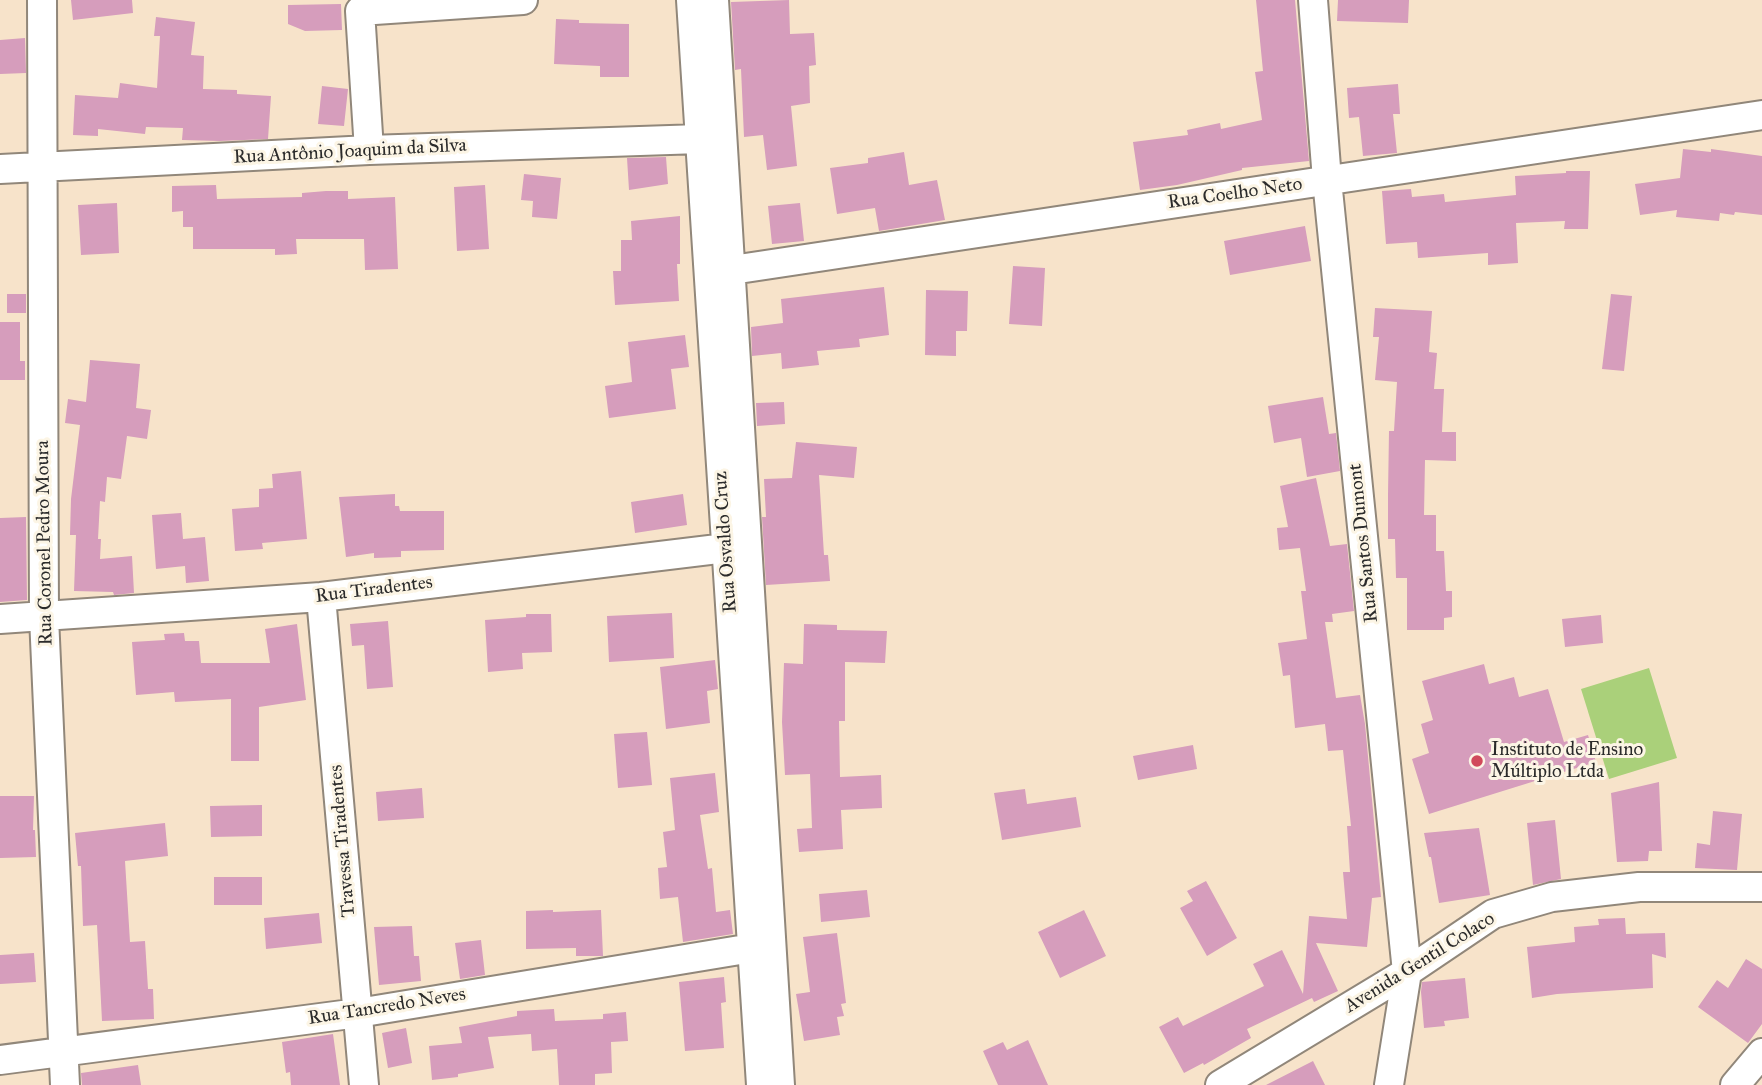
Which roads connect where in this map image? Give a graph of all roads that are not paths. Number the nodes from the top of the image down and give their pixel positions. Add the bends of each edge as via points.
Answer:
1 (42, 0) edge
2 (523, 0) edge
3 (691, 0) edge
4 (714, 0) edge
5 (1314, 0) edge
6 (1762, 115) edge
7 (701, 139) junction
8 (369, 150) junction
9 (43, 168) junction
10 (0, 169) edge
11 (1327, 180) junction
12 (720, 271) junction
13 (737, 548) junction
14 (321, 597) junction
15 (44, 617) junction
16 (0, 619) edge
17 (1762, 887) edge
18 (762, 948) junction
19 (1407, 972) junction
20 (358, 1013) junction
21 (64, 1050) junction
22 (1762, 1053) edge
23 (0, 1060) edge
24 (65, 1085) edge
25 (364, 1085) edge
26 (761, 1085) edge
27 (780, 1085) edge
28 (1220, 1085) edge
29 (1389, 1085) edge
30 (1735, 1085) edge

1 - 9 street, Rua Coronel Pedro Moura
2 - 8 street via 360,11
3 - 7 street, Rua Osvaldo Cruz
4 - 12 street, Rua Osvaldo Cruz
5 - 11 street, Rua Santos Dumont
6 - 11 street, Rua Coelho Neto
7 - 8 street, Rua Antônio Joaquim da Silva
7 - 12 street, Rua Osvaldo Cruz
8 - 9 street, Rua Antônio Joaquim da Silva
9 - 10 street, Rua Antônio Joaquim da Silva
9 - 15 street, Rua Coronel Pedro Moura
11 - 12 street, Rua Coelho Neto
11 - 19 street, Rua Santos Dumont
12 - 13 street, Rua Osvaldo Cruz
13 - 14 street, Rua Tiradentes
13 - 18 street, Rua Osvaldo Cruz
14 - 15 street, Rua Tiradentes
14 - 20 street, Travessa Tiradentes
15 - 16 street, Rua Tiradentes
15 - 21 street, Rua Coronel Pedro Moura
17 - 19 street, Avenida Gentil Colaco via 1639,887 1552,897 1493,914
18 - 20 street, Rua Tancredo Neves
18 - 26 street, Rua Osvaldo Cruz
18 - 27 street, Rua Osvaldo Cruz
19 - 28 street, Avenida Gentil Colaco
19 - 29 street, Rua Santos Dumont
20 - 21 street, Rua Tancredo Neves
20 - 25 street, Travessa Tiradentes
21 - 23 street, Rua Tancredo Neves
21 - 24 street, Rua Coronel Pedro Moura
22 - 30 street

